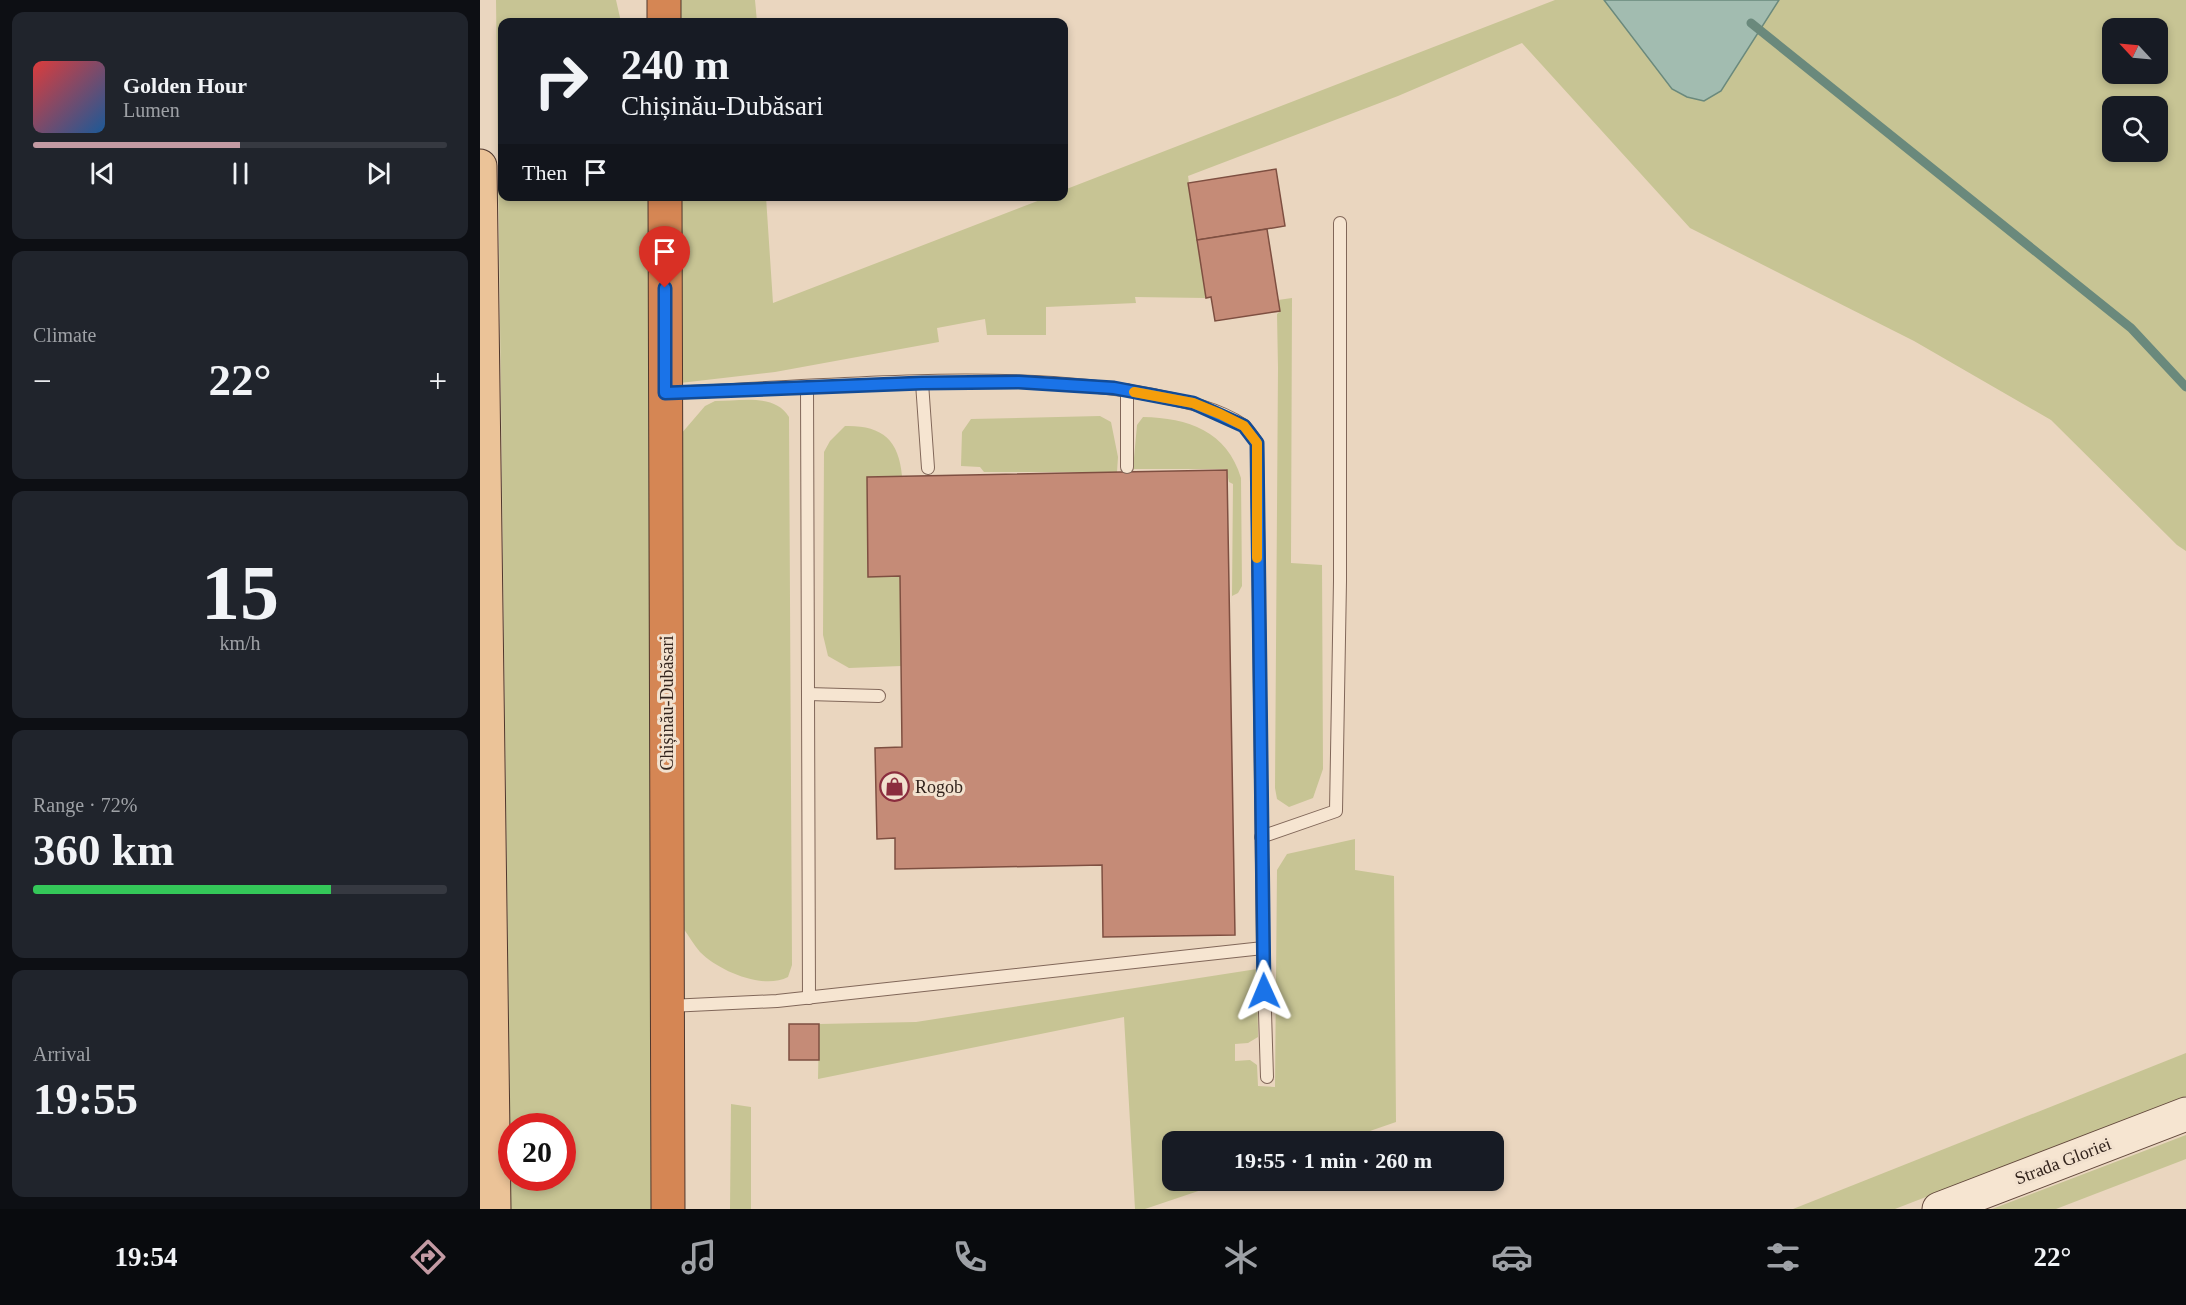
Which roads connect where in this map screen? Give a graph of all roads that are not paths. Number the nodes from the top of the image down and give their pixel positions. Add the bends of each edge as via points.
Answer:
1 (664, 0) edge
2 (664, 18) edge
3 (480, 166) edge
4 (665, 201) edge
5 (1340, 223) dead end
6 (922, 383) junction
7 (807, 387) junction
8 (1127, 390) junction
9 (665, 393) junction
10 (1127, 467) dead end
11 (928, 468) dead end
12 (808, 694) junction
13 (879, 696) dead end
14 (1261, 837) junction
15 (1263, 948) junction
16 (809, 998) junction
17 (486, 1001) edge
18 (668, 1006) junction
19 (1266, 1077) dead end
20 (2186, 1114) edge
21 (495, 1209) edge
22 (668, 1209) edge
23 (1939, 1209) edge

1 - 2 highway
3 - 17 main road
4 - 9 highway, Chișinău-Dubăsari
5 - 14 lane via 1336,811
6 - 7 lane
6 - 8 lane via 1019,382
6 - 11 lane
7 - 9 lane
7 - 12 lane
8 - 10 lane
8 - 14 lane via 1193,403 1244,426 1257,443
9 - 18 highway, Chișinău-Dubăsari
12 - 13 lane
12 - 16 lane
14 - 15 lane
15 - 16 lane
15 - 19 lane
16 - 18 lane
17 - 21 main road
18 - 22 highway, Chișinău-Dubăsari
20 - 23 street, Strada Gloriei

